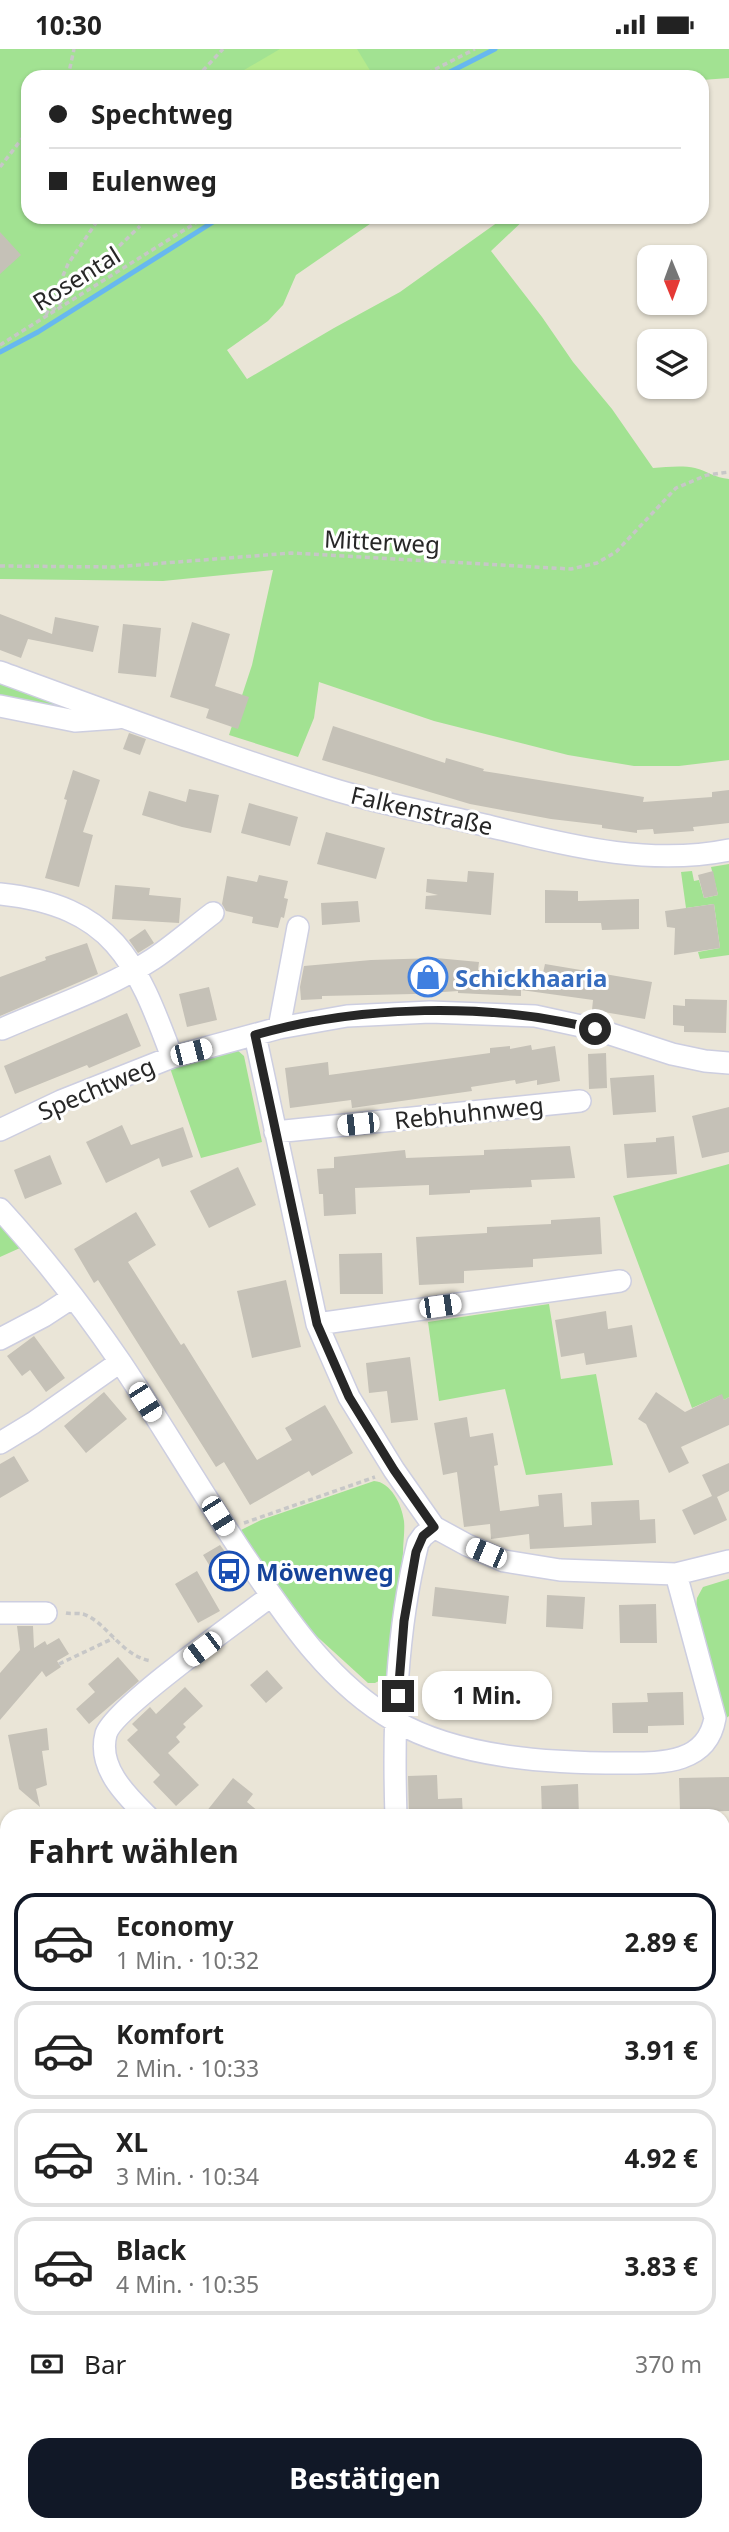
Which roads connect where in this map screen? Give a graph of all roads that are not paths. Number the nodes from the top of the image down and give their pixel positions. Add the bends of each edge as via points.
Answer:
1 (0, 672) edge
2 (0, 706) edge
3 (123, 717) junction
4 (729, 850) edge
5 (0, 894) edge
6 (213, 913) dead end
7 (298, 927) dead end
8 (134, 969) junction
9 (279, 1028) junction
10 (2, 1029) edge
11 (255, 1035) junction
12 (172, 1056) junction
13 (729, 1063) edge
14 (580, 1101) dead end
15 (0, 1130) edge
16 (275, 1132) junction
17 (0, 1209) edge
18 (620, 1281) dead end
19 (73, 1297) junction
20 (317, 1324) junction
21 (0, 1339) edge
22 (120, 1362) junction
23 (0, 1443) edge
24 (434, 1527) junction
25 (729, 1561) edge
26 (676, 1574) junction
27 (271, 1596) junction
28 (0, 1612) edge
29 (46, 1613) road end
30 (396, 1722) junction
31 (722, 1727) edge
32 (140, 1809) edge
33 (396, 1809) edge

1 - 3 street, Falkenstraße
2 - 3 street, Falkenstraße via 75,721
3 - 4 street, Falkenstraße via 332,789 564,843 674,857
5 - 8 street via 37,901 91,921 111,937
6 - 8 street
7 - 9 street
8 - 10 street
8 - 12 street via 155,1008
9 - 11 street, Spechtweg
9 - 13 street, Spechtweg via 390,1012 484,1012 535,1016 595,1029 672,1054
11 - 12 street, Spechtweg
11 - 16 street
12 - 15 street, Spechtweg
14 - 16 street, Rebhuhnweg
16 - 20 street
17 - 19 street
18 - 20 street
19 - 21 street
19 - 22 street
20 - 24 street via 349,1397
22 - 23 street
22 - 27 street
24 - 26 street via 504,1561 560,1570
24 - 30 street via 423,1536 416,1552 404,1621
25 - 26 street
26 - 31 street via 715,1718
27 - 30 street via 327,1667
27 - 32 street via 112,1722 106,1734 107,1762
28 - 29 street
30 - 31 street via 468,1748 558,1763 652,1763 687,1756
30 - 33 street

